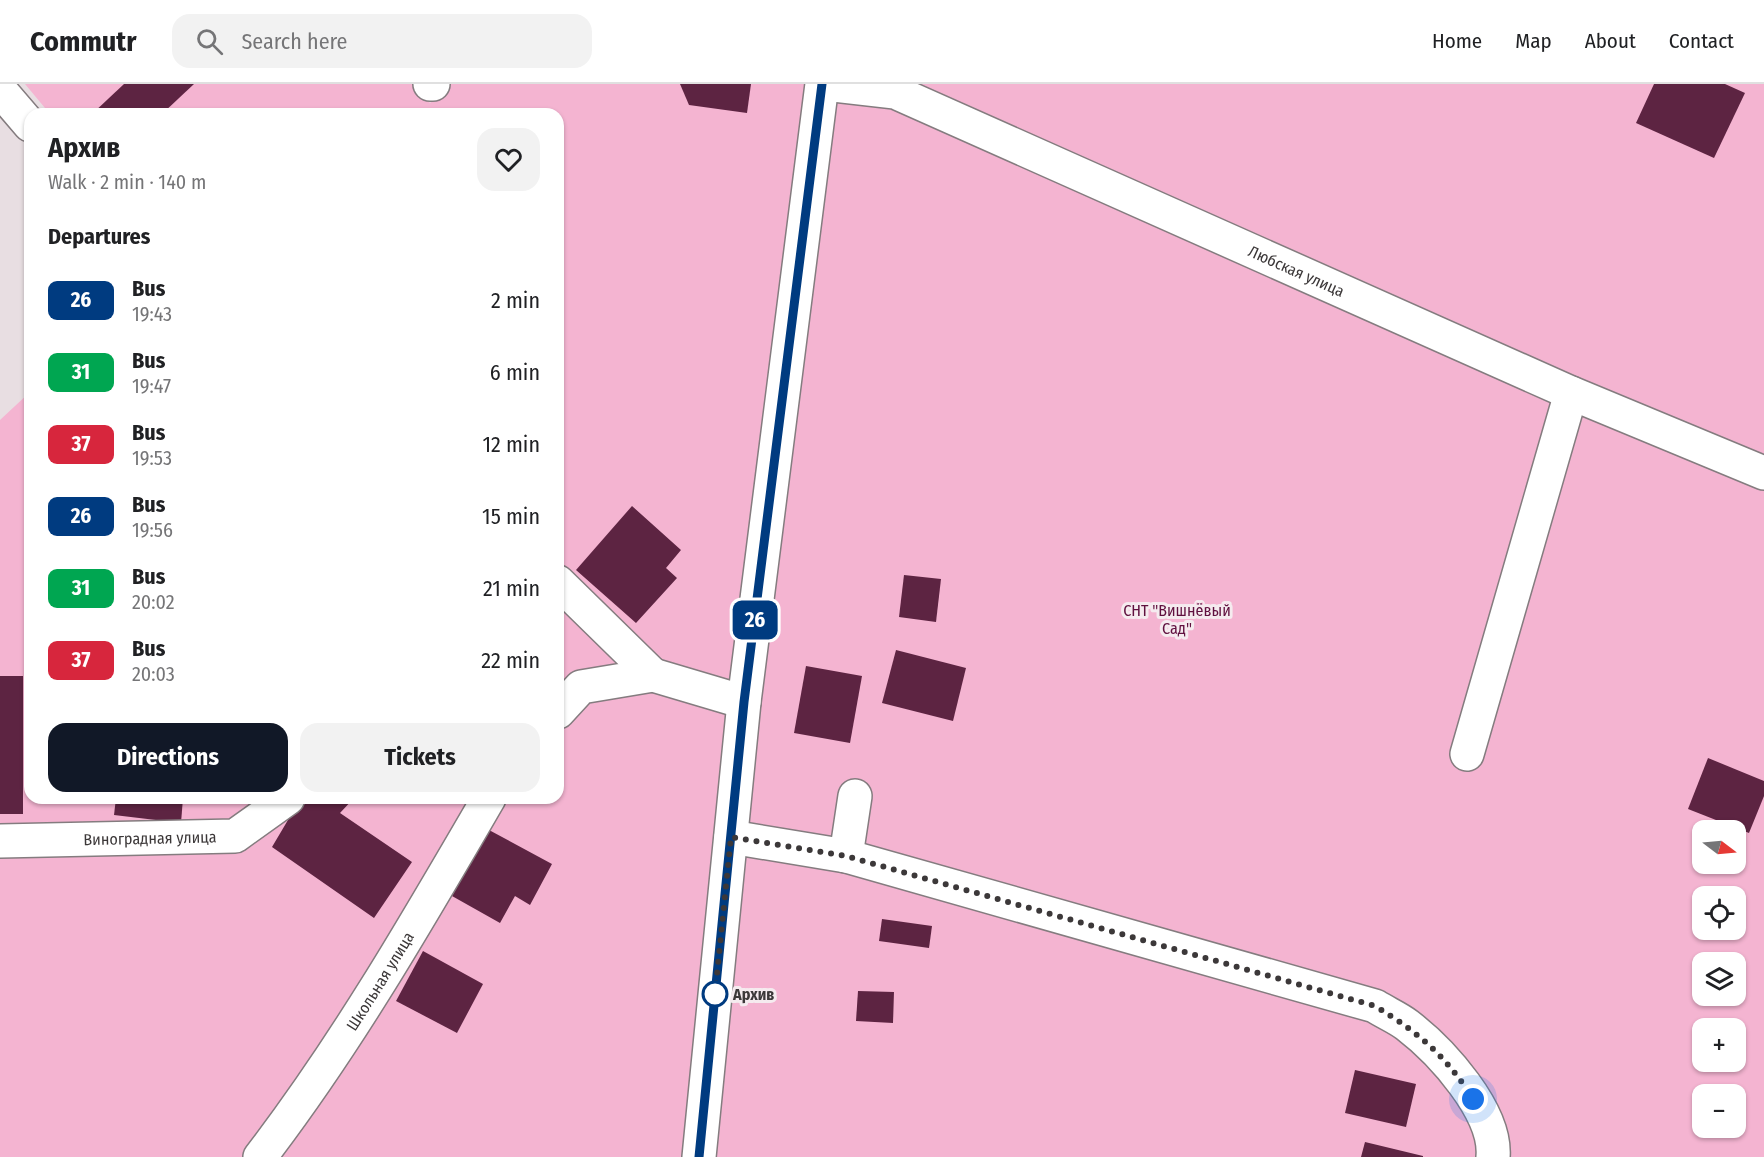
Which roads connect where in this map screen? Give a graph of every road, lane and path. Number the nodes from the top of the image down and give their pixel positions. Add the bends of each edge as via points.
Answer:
1 (824, 84) edge
2 (0, 90) edge
3 (24, 118) edge
4 (1571, 393) junction
5 (1764, 473) edge
6 (564, 588) edge
7 (653, 675) junction
8 (569, 689) edge
9 (744, 702) junction
10 (1467, 754) dead end
11 (855, 796) dead end
12 (280, 804) edge
13 (486, 804) edge
14 (731, 837) junction
15 (0, 841) edge
16 (846, 856) junction
17 (260, 1157) edge
18 (699, 1157) edge
19 (1493, 1157) edge

1 - 4 street, Любская улица via 895,92
1 - 9 street
2 - 3 street
4 - 5 street, Любская улица
4 - 10 street
6 - 7 street
7 - 8 street
7 - 9 street
9 - 14 street
11 - 16 street
12 - 15 street, Виноградная улица via 235,836
13 - 17 street, Школьная улица via 411,933
14 - 16 street
14 - 18 street
16 - 19 street via 1375,1006 1407,1025 1454,1068 1483,1115 1494,1147

